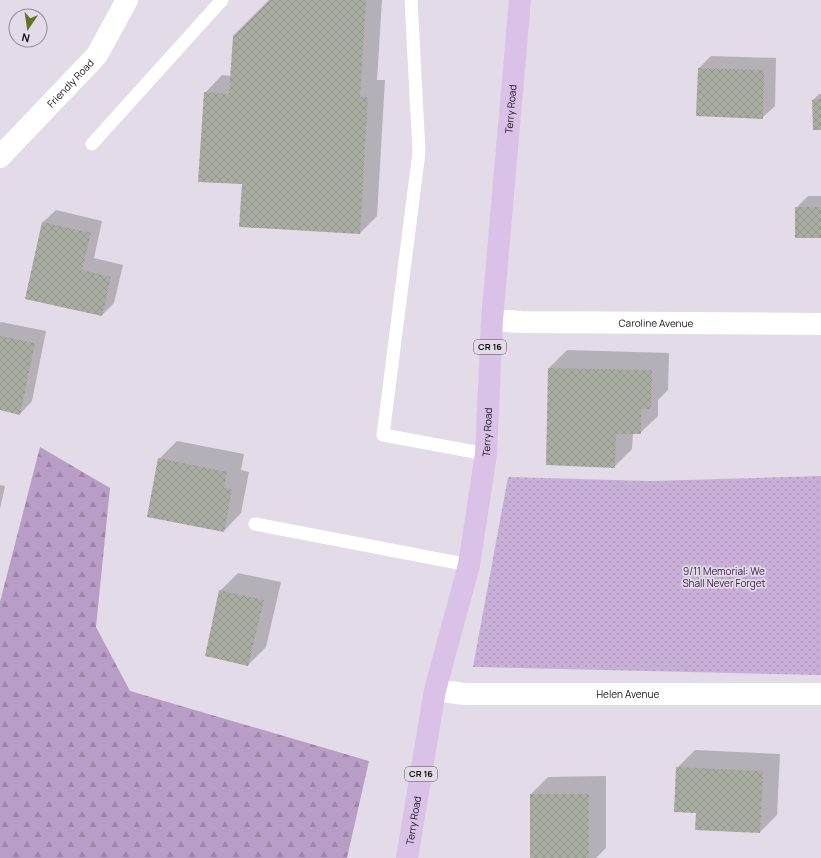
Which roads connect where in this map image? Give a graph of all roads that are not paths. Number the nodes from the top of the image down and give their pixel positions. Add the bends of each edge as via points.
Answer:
1 (127, 0) edge
2 (222, 0) edge
3 (411, 0) edge
4 (520, 0) edge
5 (92, 144) dead end
6 (0, 157) edge
7 (492, 320) junction
8 (821, 324) edge
9 (486, 454) junction
10 (255, 524) dead end
11 (469, 565) junction
12 (435, 690) junction
13 (821, 694) edge
14 (407, 858) edge

1 - 6 street, Friendly Road via 97,55
2 - 5 lane
3 - 9 lane via 419,152 383,435
4 - 7 main road, Terry Road / CR 16
7 - 8 street, Caroline Avenue
7 - 9 main road, Terry Road / CR 16
9 - 11 main road, Terry Road / CR 16
10 - 11 lane
11 - 12 main road, Terry Road / CR 16
12 - 13 street, Helen Avenue via 472,694
12 - 14 main road, Terry Road / CR 16

